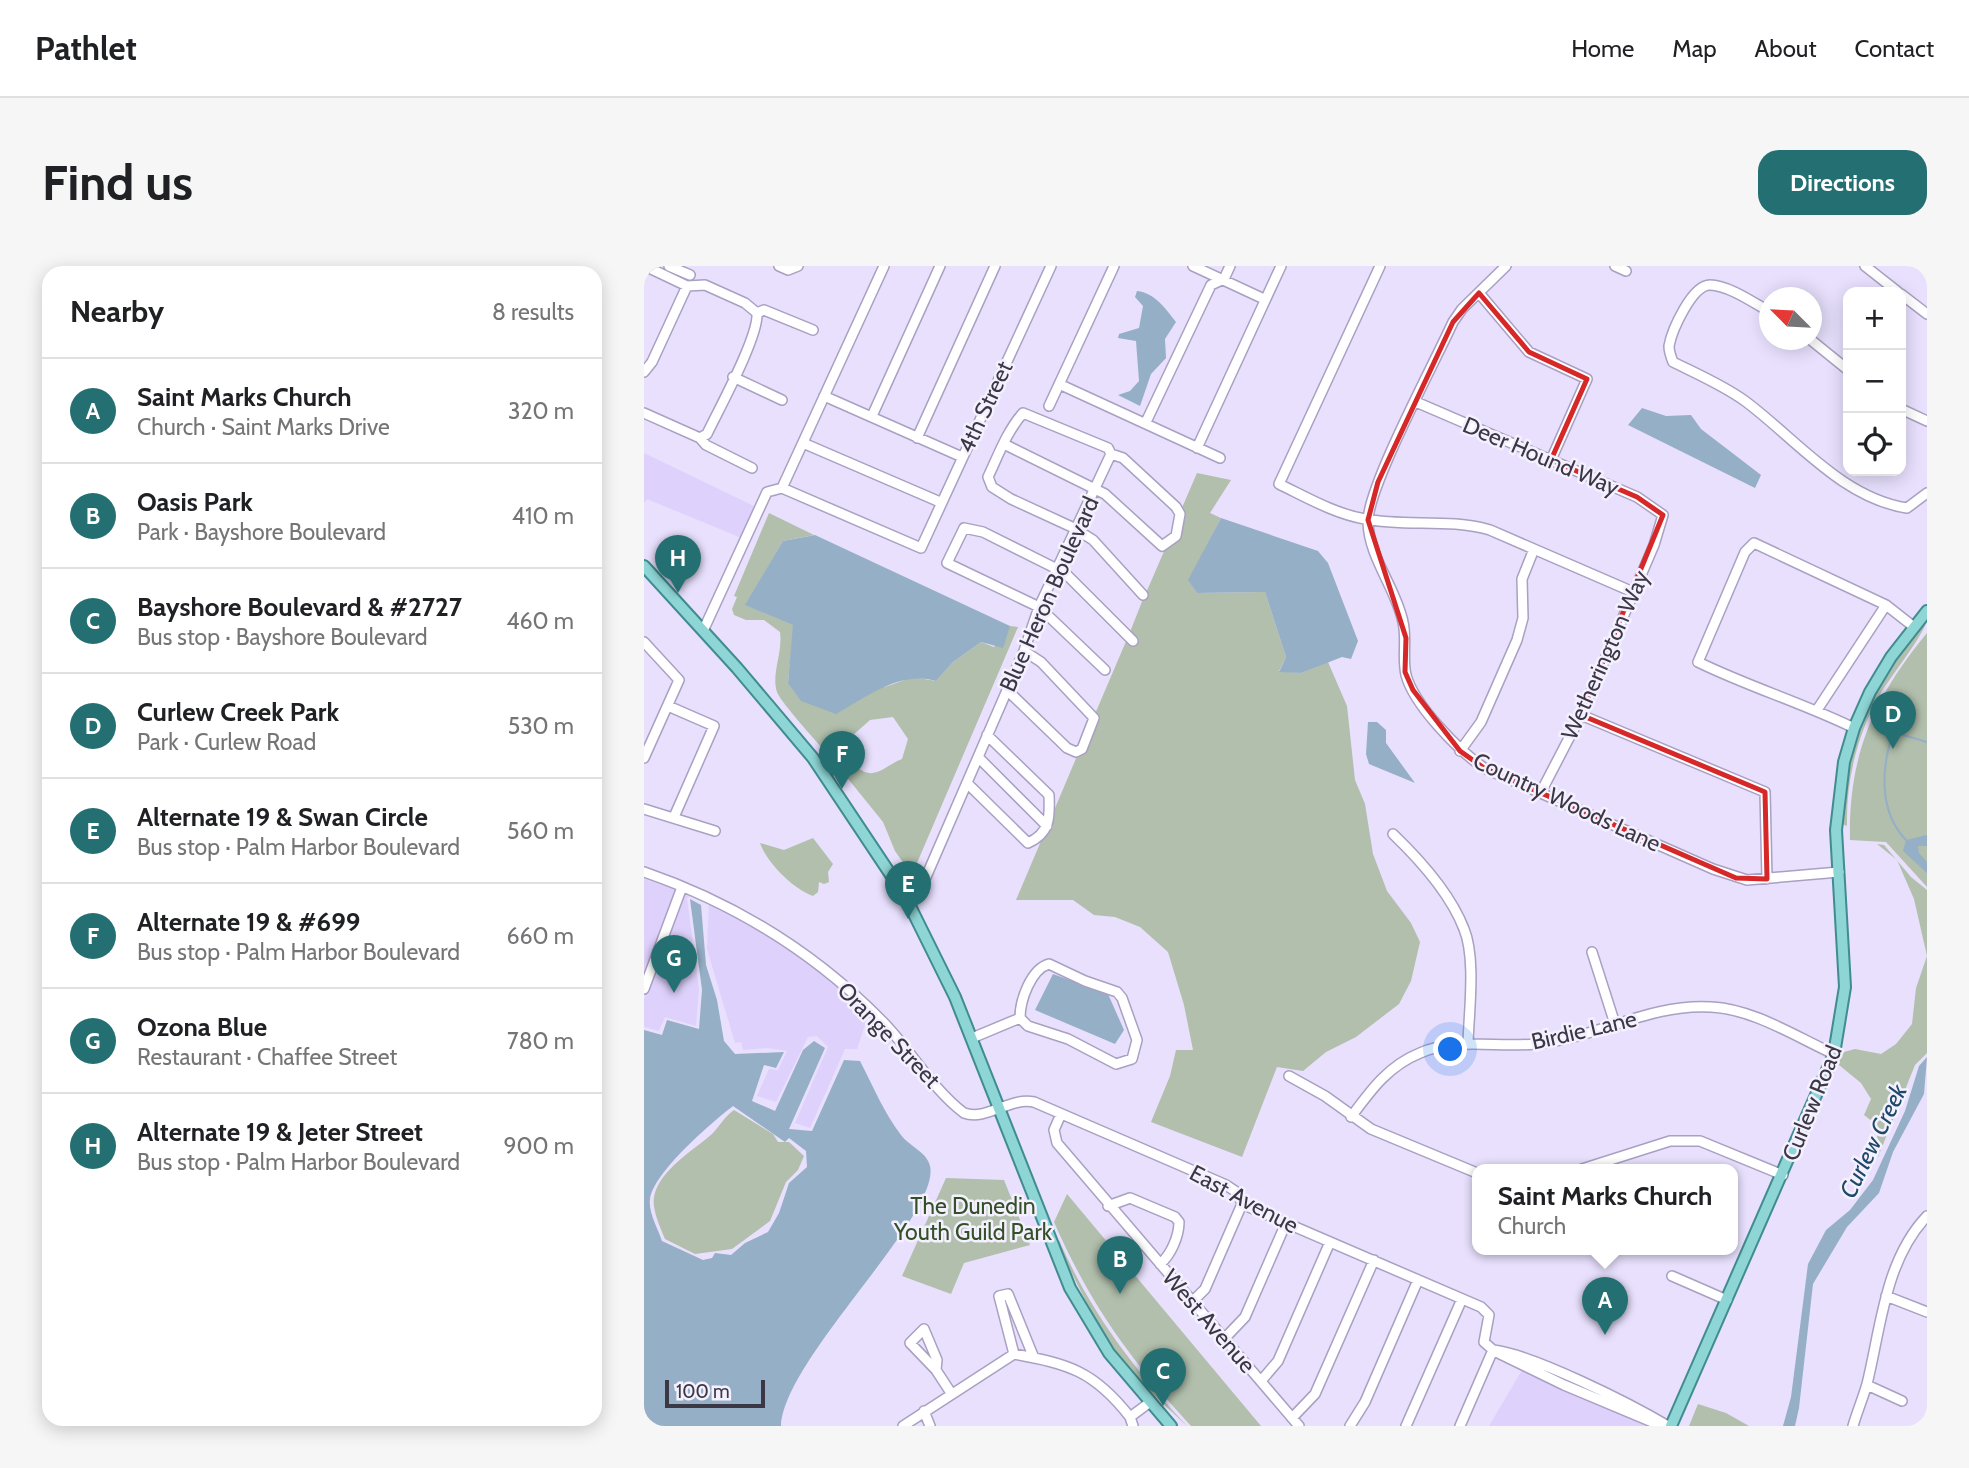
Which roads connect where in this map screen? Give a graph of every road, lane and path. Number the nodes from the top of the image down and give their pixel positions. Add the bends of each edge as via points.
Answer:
1 (645, 266) edge
2 (668, 266) edge
3 (779, 266) edge
4 (798, 266) edge
5 (884, 266) edge
6 (940, 266) edge
7 (995, 266) edge
8 (1051, 266) edge
9 (1114, 266) edge
10 (1193, 266) edge
11 (1230, 266) edge
12 (1281, 266) edge
13 (1380, 266) edge
14 (1506, 266) edge
15 (1615, 266) edge
16 (1865, 266) edge
17 (659, 269) edge
18 (1626, 271) dead end
19 (690, 275) dead end
20 (1224, 279) junction
21 (687, 286) junction
22 (1891, 287) edge
23 (1479, 293) junction
24 (1906, 298) edge
25 (1264, 299) junction
26 (1759, 307) edge
27 (757, 313) junction
28 (1927, 314) edge
29 (813, 330) dead end
30 (1822, 349) edge
31 (1843, 366) edge
32 (644, 372) edge
33 (733, 377) junction
34 (1059, 384) junction
35 (824, 396) junction
36 (782, 400) dead end
37 (1416, 402) junction
38 (1049, 406) dead end
39 (1906, 411) edge
40 (644, 413) edge
41 (872, 416) junction
42 (1927, 421) edge
43 (1146, 422) junction
44 (917, 438) junction
45 (700, 439) junction
46 (803, 443) junction
47 (1004, 444) junction
48 (1197, 448) junction
49 (1111, 454) junction
50 (962, 457) junction
51 (1220, 458) dead end
52 (1551, 460) junction
53 (752, 468) dead end
54 (782, 488) junction
55 (1094, 491) junction
56 (1927, 493) edge
57 (940, 502) junction
58 (1662, 515) joint
59 (1368, 520) junction
60 (1074, 528) junction
61 (1534, 549) junction
62 (1056, 567) junction
63 (645, 570) edge
64 (1633, 592) junction
65 (1143, 595) dead end
66 (1886, 605) junction
67 (1039, 607) junction
68 (1927, 611) edge
69 (1914, 627) junction
70 (703, 631) junction
71 (1133, 641) dead end
72 (644, 642) edge
73 (1024, 651) junction
74 (1105, 670) dead end
75 (1007, 690) junction
76 (668, 706) junction
77 (1817, 710) junction
78 (1581, 715) junction
79 (1854, 728) junction
80 (987, 735) junction
81 (647, 743) edge
82 (1460, 751) junction
83 (978, 757) junction
84 (644, 758) edge
85 (967, 783) junction
86 (1541, 792) junction
87 (644, 809) edge
88 (674, 817) junction
89 (1048, 826) junction
90 (715, 831) dead end
91 (1393, 834) dead end
92 (644, 872) edge
93 (1839, 872) junction
94 (1767, 879) junction
95 (682, 887) junction
96 (905, 896) junction
97 (1592, 952) dead end
98 (644, 989) edge
99 (1020, 1018) junction
100 (1615, 1024) junction
101 (972, 1038) junction
102 (1468, 1043) junction
103 (1834, 1054) junction
104 (1289, 1076) dead end
105 (999, 1107) junction
106 (1061, 1114) junction
107 (1351, 1117) junction
108 (1598, 1164) edge
109 (1472, 1171) edge
110 (1783, 1175) junction
111 (1242, 1204) junction
112 (1108, 1206) junction
113 (1927, 1216) edge
114 (1286, 1223) junction
115 (1330, 1242) junction
116 (1374, 1260) junction
117 (1160, 1264) junction
118 (1672, 1276) dead end
119 (1418, 1280) junction
120 (1886, 1296) junction
121 (1462, 1299) junction
122 (1727, 1300) junction
123 (1192, 1302) junction
124 (1927, 1312) edge
125 (1224, 1339) junction
126 (1493, 1350) junction
127 (1014, 1354) junction
128 (1034, 1358) junction
129 (936, 1370) dead end
130 (1261, 1381) junction
131 (1867, 1385) junction
132 (951, 1393) junction
133 (1902, 1401) dead end
134 (1149, 1403) junction
135 (923, 1411) junction
136 (1292, 1418) junction
137 (1132, 1421) edge
138 (903, 1426) edge
139 (930, 1426) edge
140 (1171, 1426) edge
141 (1299, 1426) edge
142 (1350, 1426) edge
143 (1406, 1426) edge
144 (1460, 1426) edge
145 (1668, 1426) edge
146 (1853, 1426) edge

1 - 17 street
2 - 19 street
3 - 4 street via 788,270
5 - 35 street
6 - 41 street
7 - 44 street
8 - 50 street, 4th Street
9 - 34 street
10 - 20 street
11 - 20 street
12 - 25 street
13 - 59 street via 1279,484
14 - 23 street, Country Woods Lane
15 - 18 street
16 - 22 street
17 - 21 street
20 - 25 street
20 - 43 street via 1211,285
21 - 27 street via 705,285
21 - 32 street
23 - 37 street, Country Woods Lane via 1453,322
23 - 52 street via 1529,352 1587,379
24 - 28 street
25 - 48 street
26 - 56 street via 1718,286 1706,285 1692,295 1681,317 1670,345 1673,362 1742,400 1829,471 1867,494 1907,508
27 - 29 street via 764,310
27 - 33 street via 756,326
30 - 31 street
33 - 36 street
33 - 45 street via 707,434
34 - 38 street
34 - 43 street
35 - 41 street
35 - 46 street
37 - 52 street, Deer Hound Way
37 - 59 street, Country Woods Lane via 1378,482
39 - 42 street
40 - 45 street
41 - 44 street
43 - 48 street
44 - 50 street
45 - 53 street
46 - 54 street
46 - 57 street
47 - 49 street via 1023,413 1099,443
47 - 55 street
47 - 60 street via 988,478 992,487
48 - 51 street
49 - 55 street, Blue Heron Boulevard
49 - 55 street via 1123,458 1176,507 1180,514 1176,536 1162,546 1105,494
50 - 57 street, 4th Street
52 - 58 street, Deer Hound Way via 1637,497
54 - 57 street, 4th Street via 920,548
54 - 70 street via 767,492
55 - 60 street, Blue Heron Boulevard
58 - 64 street, Wetherington Way
59 - 61 street via 1469,524
59 - 82 street, Country Woods Lane via 1377,558 1404,623 1407,678
60 - 62 street, Blue Heron Boulevard
60 - 65 street via 1093,540
61 - 64 street
61 - 82 street via 1522,579 1523,618 1517,640 1481,722
62 - 67 street, Blue Heron Boulevard
62 - 67 street via 983,532 964,528 947,563
62 - 71 street
63 - 70 main road
64 - 78 street, Wetherington Way
66 - 69 street
66 - 77 street
66 - 77 street via 1755,543 1745,552 1698,662
67 - 73 street, Blue Heron Boulevard
67 - 74 street
68 - 69 main road, Curlew Road
69 - 79 main road, Curlew Road via 1880,675
70 - 96 main road via 813,758
72 - 76 street via 679,680
73 - 75 street, Blue Heron Boulevard
73 - 75 street via 1041,662 1094,718 1082,749 1067,748
75 - 80 street, Blue Heron Boulevard
76 - 81 street
76 - 88 street via 714,726
77 - 79 street
78 - 86 street, Wetherington Way
78 - 94 street via 1765,792
79 - 93 main road, Curlew Road via 1837,807
80 - 83 street, Blue Heron Boulevard
80 - 89 street via 1049,795
81 - 84 street
82 - 86 street, Country Woods Lane via 1484,768
83 - 85 street, Blue Heron Boulevard
83 - 89 street
85 - 89 street via 1028,843 1042,837
85 - 96 street, Blue Heron Boulevard via 926,877
86 - 94 street, Country Woods Lane via 1736,878
87 - 88 street
88 - 90 street
91 - 102 street via 1445,896 1465,929 1470,981
92 - 95 street, Orange Street
93 - 94 street, Country Woods Lane
93 - 103 main road, Curlew Road via 1845,987
95 - 98 street
95 - 105 street, Orange Street via 768,930 835,978 884,1022 964,1113 977,1115
96 - 101 main road
97 - 100 street
99 - 99 street via 1028,1026 1068,1039 1116,1064 1132,1059 1136,1049 1137,1040 1117,992 1049,964 1036,972 1020,1007
99 - 101 street
100 - 102 street, Birdie Lane via 1539,1044
100 - 103 street, Birdie Lane via 1674,1007 1721,1008 1746,1014
101 - 105 main road
102 - 107 street, Birdie Lane via 1437,1047 1403,1060 1387,1072
103 - 110 main road, Curlew Road
104 - 107 street
105 - 106 street, East Avenue via 1025,1100
105 - 134 main road via 1070,1288 1109,1353
106 - 111 street, East Avenue via 1226,1185 1238,1193
106 - 112 street, West Avenue via 1054,1137
107 - 109 street
108 - 110 street via 1670,1141 1700,1141
110 - 122 main road, Curlew Road
111 - 114 street, East Avenue
111 - 123 street via 1205,1289
112 - 117 street, West Avenue
112 - 117 street via 1130,1198 1175,1217 1179,1229
113 - 120 street via 1907,1239
114 - 115 street, East Avenue
114 - 125 street via 1245,1317
115 - 116 street, East Avenue
115 - 130 street via 1278,1361
116 - 119 street, East Avenue
116 - 136 street via 1320,1383
117 - 123 street, West Avenue
118 - 122 street
119 - 121 street, East Avenue
119 - 142 street
120 - 124 street
120 - 131 street
121 - 126 street, East Avenue via 1489,1315 1483,1342
121 - 143 street
122 - 145 main road, Curlew Road
123 - 125 street, West Avenue
125 - 130 street, West Avenue
126 - 144 street
126 - 145 street via 1507,1351 1568,1377
127 - 128 street
127 - 128 street via 999,1296 1008,1294
127 - 132 street
128 - 137 street via 1073,1367 1092,1377 1115,1397
129 - 132 street
130 - 136 street, West Avenue
131 - 133 street
131 - 146 street
132 - 135 street
134 - 137 street
134 - 140 main road
135 - 138 street
135 - 139 street
136 - 141 street, West Avenue

